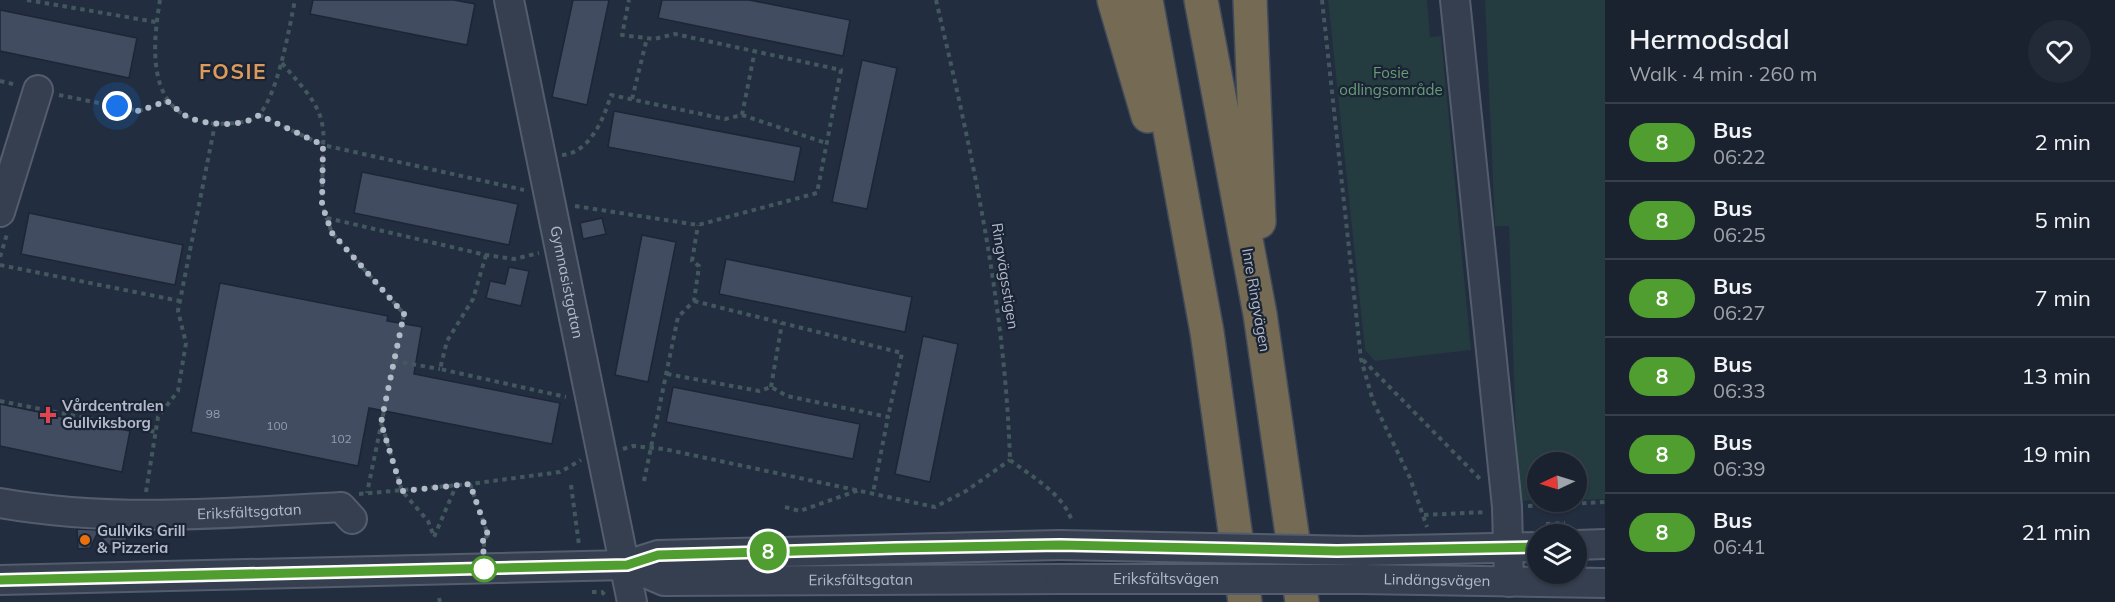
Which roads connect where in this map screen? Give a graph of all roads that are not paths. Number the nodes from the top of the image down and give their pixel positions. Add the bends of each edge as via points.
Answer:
1 (508, 0) edge
2 (1114, 0) edge
3 (1146, 0) edge
4 (1201, 0) edge
5 (1250, 0) edge
6 (1455, 0) edge
7 (38, 90) road end
8 (0, 212) edge
9 (1260, 314) junction
10 (1207, 332) junction
11 (0, 503) edge
12 (346, 513) road end
13 (1587, 538) edge
14 (1068, 539) joint
15 (1527, 541) edge
16 (1605, 544) edge
17 (1509, 548) junction
18 (1268, 551) joint
19 (627, 565) junction
20 (1062, 579) joint
21 (0, 580) edge
22 (1271, 580) joint
23 (1509, 582) junction
24 (1605, 583) edge
25 (632, 602) edge
26 (1245, 602) edge
27 (1302, 602) edge

1 - 19 street, Gymnasistgatan via 540,157 538,197
2 - 10 highway
3 - 10 highway
4 - 9 highway, Inre Ringvägen
5 - 9 highway via 1258,144
6 - 17 street
7 - 8 street
9 - 27 highway, Inre Ringvägen
10 - 26 highway
11 - 12 street, Eriksfältsgatan via 50,512 142,516
13 - 16 street
14 - 18 street, Eriksfältsvägen, bridge
14 - 19 street, Eriksfältsgatan via 658,555
15 - 17 street, Lindängsvägen
17 - 18 street, Lindängsvägen, bridge
17 - 23 street
19 - 20 street, Eriksfältsgatan via 664,581
19 - 21 street, Eriksfältsgatan
19 - 25 street, Gymnasistgatan
20 - 22 street, Eriksfältsvägen, bridge
22 - 23 street, Lindängsvägen, bridge
23 - 24 street, Lindängsvägen

